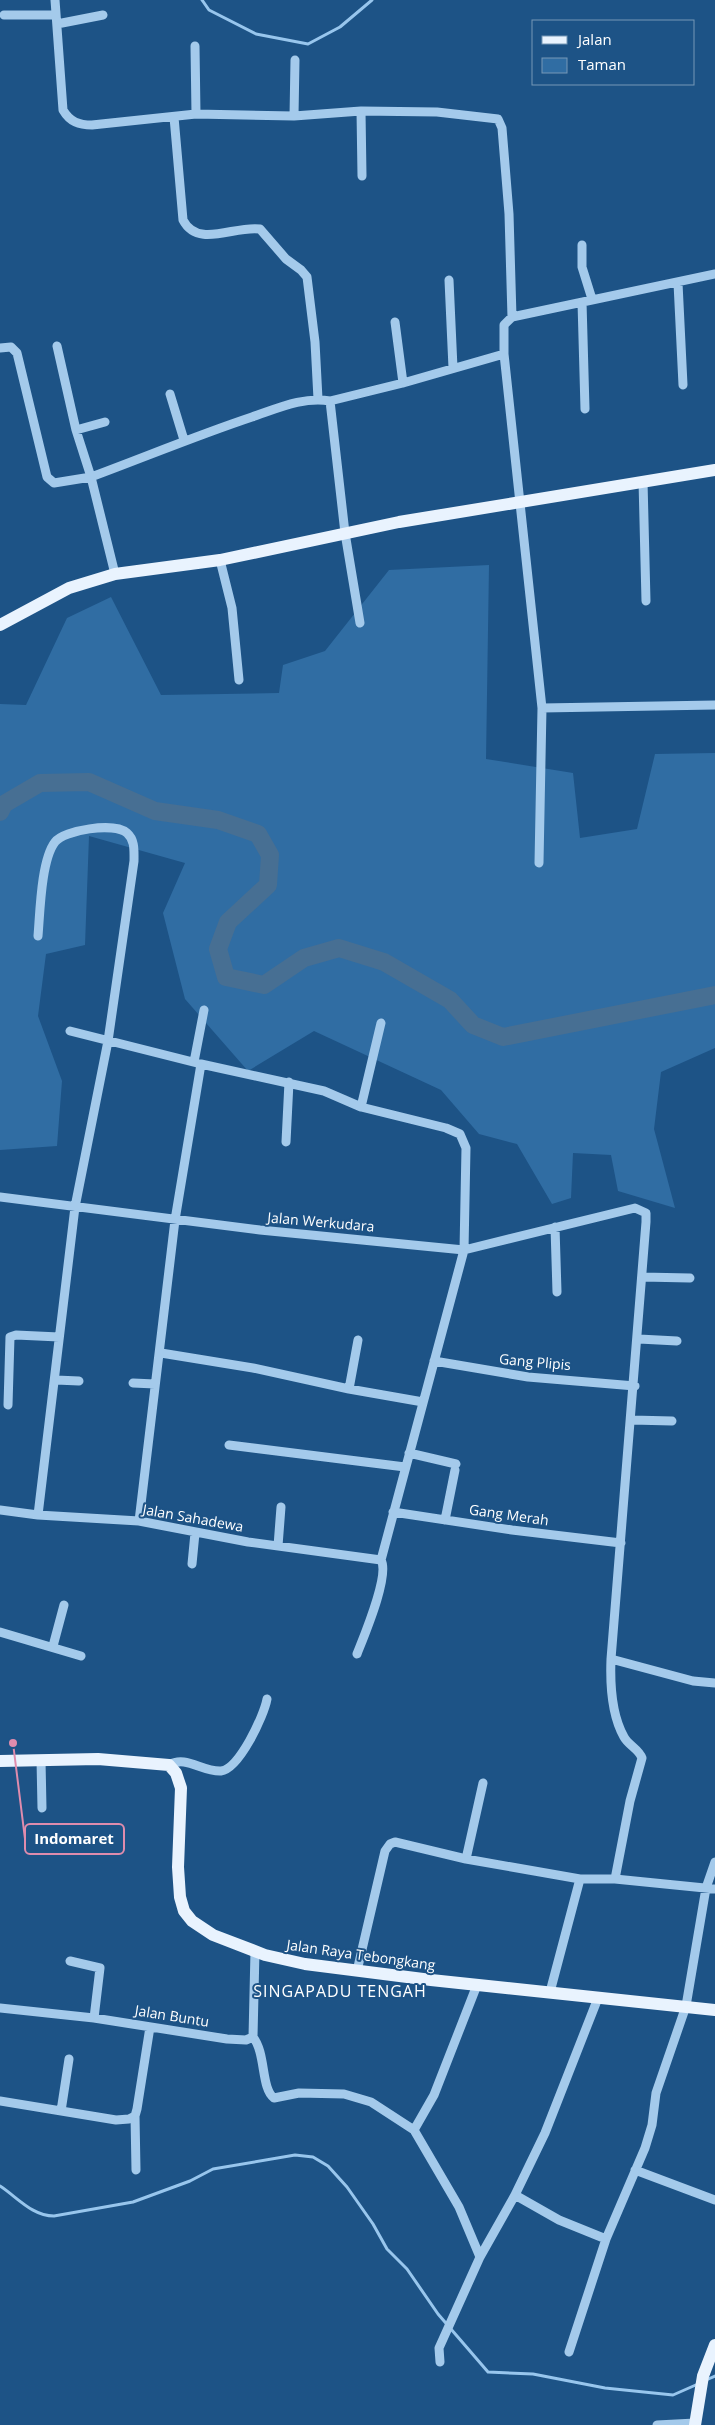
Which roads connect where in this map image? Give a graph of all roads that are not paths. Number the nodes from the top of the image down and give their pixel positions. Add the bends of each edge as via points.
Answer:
1 (54, 0) edge
2 (4, 15) dead end
3 (103, 15) dead end
4 (57, 20) junction
5 (195, 46) dead end
6 (295, 60) dead end
7 (361, 111) junction
8 (196, 114) junction
9 (174, 116) junction
10 (294, 116) junction
11 (362, 176) dead end
12 (582, 246) dead end
13 (715, 274) edge
14 (449, 280) dead end
15 (678, 283) junction
16 (592, 299) junction
17 (582, 302) junction
18 (512, 317) junction
19 (395, 322) dead end
20 (57, 346) dead end
21 (0, 348) edge
22 (504, 354) junction
23 (453, 368) junction
24 (403, 383) junction
25 (683, 385) dead end
26 (170, 394) dead end
27 (318, 399) junction
28 (330, 400) junction
29 (585, 408) dead end
30 (106, 422) dead end
31 (76, 430) junction
32 (184, 440) junction
33 (715, 470) edge
34 (91, 477) junction
35 (643, 481) junction
36 (521, 502) junction
37 (345, 533) junction
38 (220, 560) junction
39 (115, 574) junction
40 (646, 601) dead end
41 (360, 623) dead end
42 (0, 625) edge
43 (238, 680) dead end
44 (715, 705) edge
45 (542, 708) junction
46 (539, 863) dead end
47 (38, 936) dead end
48 (204, 1010) dead end
49 (380, 1022) dead end
50 (70, 1032) dead end
51 (108, 1041) junction
52 (197, 1063) junction
53 (289, 1082) junction
54 (361, 1107) junction
55 (286, 1142) dead end
56 (0, 1197) edge
57 (75, 1207) junction
58 (176, 1220) junction
59 (555, 1227) junction
60 (464, 1250) junction
61 (642, 1276) junction
62 (690, 1278) dead end
63 (557, 1292) dead end
64 (59, 1337) junction
65 (638, 1339) junction
66 (358, 1340) dead end
67 (677, 1341) dead end
68 (161, 1353) junction
69 (434, 1361) junction
70 (56, 1380) junction
71 (79, 1381) dead end
72 (133, 1383) dead end
73 (155, 1384) junction
74 (635, 1386) junction
75 (349, 1389) junction
76 (424, 1402) junction
77 (8, 1405) dead end
78 (632, 1420) junction
79 (672, 1421) dead end
80 (229, 1446) dead end
81 (409, 1453) junction
82 (405, 1467) junction
83 (281, 1507) dead end
84 (0, 1510) edge
85 (394, 1512) junction
86 (38, 1515) junction
87 (445, 1520) junction
88 (139, 1521) junction
89 (195, 1533) junction
90 (621, 1543) junction
91 (278, 1546) junction
92 (381, 1560) junction
93 (192, 1564) dead end
94 (64, 1605) dead end
95 (0, 1632) edge
96 (53, 1646) junction
97 (357, 1654) dead end
98 (81, 1656) dead end
99 (611, 1659) junction
100 (715, 1683) edge
101 (268, 1699) dead end
102 (41, 1760) junction
103 (0, 1761) edge
104 (169, 1765) junction
105 (483, 1783) dead end
106 (42, 1808) dead end
107 (466, 1859) junction
108 (715, 1862) edge
109 (580, 1879) junction
110 (615, 1880) junction
111 (711, 1889) edge
112 (254, 1951) junction
113 (70, 1962) dead end
114 (357, 1971) junction
115 (477, 1985) junction
116 (550, 1992) junction
117 (598, 1998) junction
118 (686, 2006) junction
119 (0, 2008) edge
120 (715, 2010) edge
121 (94, 2018) junction
122 (150, 2026) junction
123 (253, 2037) junction
124 (70, 2059) dead end
125 (0, 2101) edge
126 (61, 2112) junction
127 (135, 2116) junction
128 (414, 2130) junction
129 (136, 2170) dead end
130 (635, 2170) junction
131 (515, 2195) junction
132 (715, 2200) edge
133 (606, 2239) junction
134 (480, 2257) junction
135 (715, 2345) edge
136 (569, 2352) dead end
137 (440, 2362) dead end
138 (695, 2424) edge
139 (657, 2425) edge

1 - 4 street
2 - 4 street
3 - 4 street
4 - 9 street via 63,110 69,120 92,125
5 - 8 street
6 - 10 street
7 - 10 street
7 - 11 street
7 - 18 street via 436,112 498,119 502,128 509,214
8 - 9 street
8 - 10 street
9 - 27 street via 183,220 187,227 202,235 260,229 307,277
12 - 16 street via 582,267
13 - 15 street
14 - 23 street
15 - 16 street
15 - 25 street
16 - 17 street
17 - 18 street
17 - 29 street
18 - 22 street via 504,325
19 - 24 street
20 - 31 street
21 - 34 street via 12,347 17,353 48,479 54,482
22 - 23 street
22 - 36 street
23 - 24 street
24 - 28 street
26 - 32 street
27 - 28 street
27 - 32 street via 288,405
28 - 37 street
30 - 31 street
31 - 34 street
32 - 34 street
33 - 35 main road
34 - 39 street
35 - 36 main road
35 - 40 street
36 - 37 main road
36 - 45 street
37 - 38 main road
37 - 41 street
38 - 39 main road
38 - 43 street via 232,608
39 - 42 main road via 69,588
44 - 45 street
45 - 46 street
47 - 51 street via 44,878 50,851 59,838 72,832 99,828 126,831 134,842 134,861
48 - 52 street
49 - 54 street
50 - 51 street
51 - 52 street
51 - 57 street
52 - 53 street
52 - 58 street
53 - 54 street via 324,1091
53 - 55 street
54 - 60 street via 460,1134 466,1148
56 - 57 street, Jalan Werkudara
57 - 58 street, Jalan Werkudara
57 - 64 street
58 - 60 street, Jalan Werkudara
58 - 68 street
59 - 60 street
59 - 61 street via 635,1208 643,1210 646,1222
59 - 63 street
60 - 69 street
61 - 62 street
61 - 65 street
64 - 70 street
64 - 77 street via 10,1336
65 - 67 street
65 - 74 street
66 - 75 street
68 - 73 street
68 - 75 street via 253,1368
69 - 74 street, Gang Plipis via 528,1377
69 - 76 street
70 - 71 street
70 - 86 street
72 - 73 street
73 - 88 street
74 - 78 street
75 - 76 street
76 - 81 street
78 - 79 street
78 - 90 street
80 - 82 street
81 - 82 street
81 - 87 street via 455,1467
82 - 85 street
83 - 91 street
84 - 86 street, Jalan Sahadewa
85 - 87 street, Gang Merah
85 - 92 street
86 - 88 street, Jalan Sahadewa
87 - 90 street, Gang Merah
88 - 89 street, Jalan Sahadewa
89 - 91 street, Jalan Sahadewa
89 - 93 street
90 - 99 street
91 - 92 street, Jalan Sahadewa
92 - 97 street via 384,1568 380,1587
94 - 96 street
95 - 96 street
96 - 98 street
99 - 100 street via 693,1681
99 - 110 street via 613,1702 620,1727 627,1742 642,1758
101 - 104 street via 258,1728 230,1767 222,1771 210,1770 180,1761
102 - 103 main road
102 - 104 main road via 98,1759
102 - 106 street
104 - 112 main road, Jalan Raya Tebongkang via 176,1773 181,1788 178,1881 184,1911 204,1931
105 - 107 street
107 - 109 street
107 - 114 street via 395,1842 390,1844 378,1876
108 - 111 street
109 - 110 street
109 - 116 street
110 - 111 street
111 - 118 street
112 - 114 main road, Jalan Raya Tebongkang via 284,1961
112 - 123 street
113 - 121 street via 100,1968
114 - 115 main road, Jalan Raya Tebongkang
115 - 116 main road, Jalan Raya Tebongkang
115 - 128 street via 434,2095
116 - 117 main road, Jalan Raya Tebongkang
117 - 118 main road, Jalan Raya Tebongkang
117 - 131 street via 545,2134
118 - 120 main road, Jalan Raya Tebongkang
118 - 130 street via 656,2093 645,2148
119 - 121 street, Jalan Buntu
121 - 122 street, Jalan Buntu
122 - 123 street, Jalan Buntu via 227,2039
122 - 127 street
123 - 128 street via 261,2050 267,2084 274,2098 299,2093 344,2094 371,2102
124 - 126 street
125 - 126 street
126 - 127 street via 116,2120
127 - 129 street
128 - 134 street via 459,2207
130 - 132 street
130 - 133 street
131 - 133 street via 559,2220
131 - 134 street
133 - 136 street
134 - 137 street via 439,2348
135 - 138 main road via 703,2376
138 - 139 street

